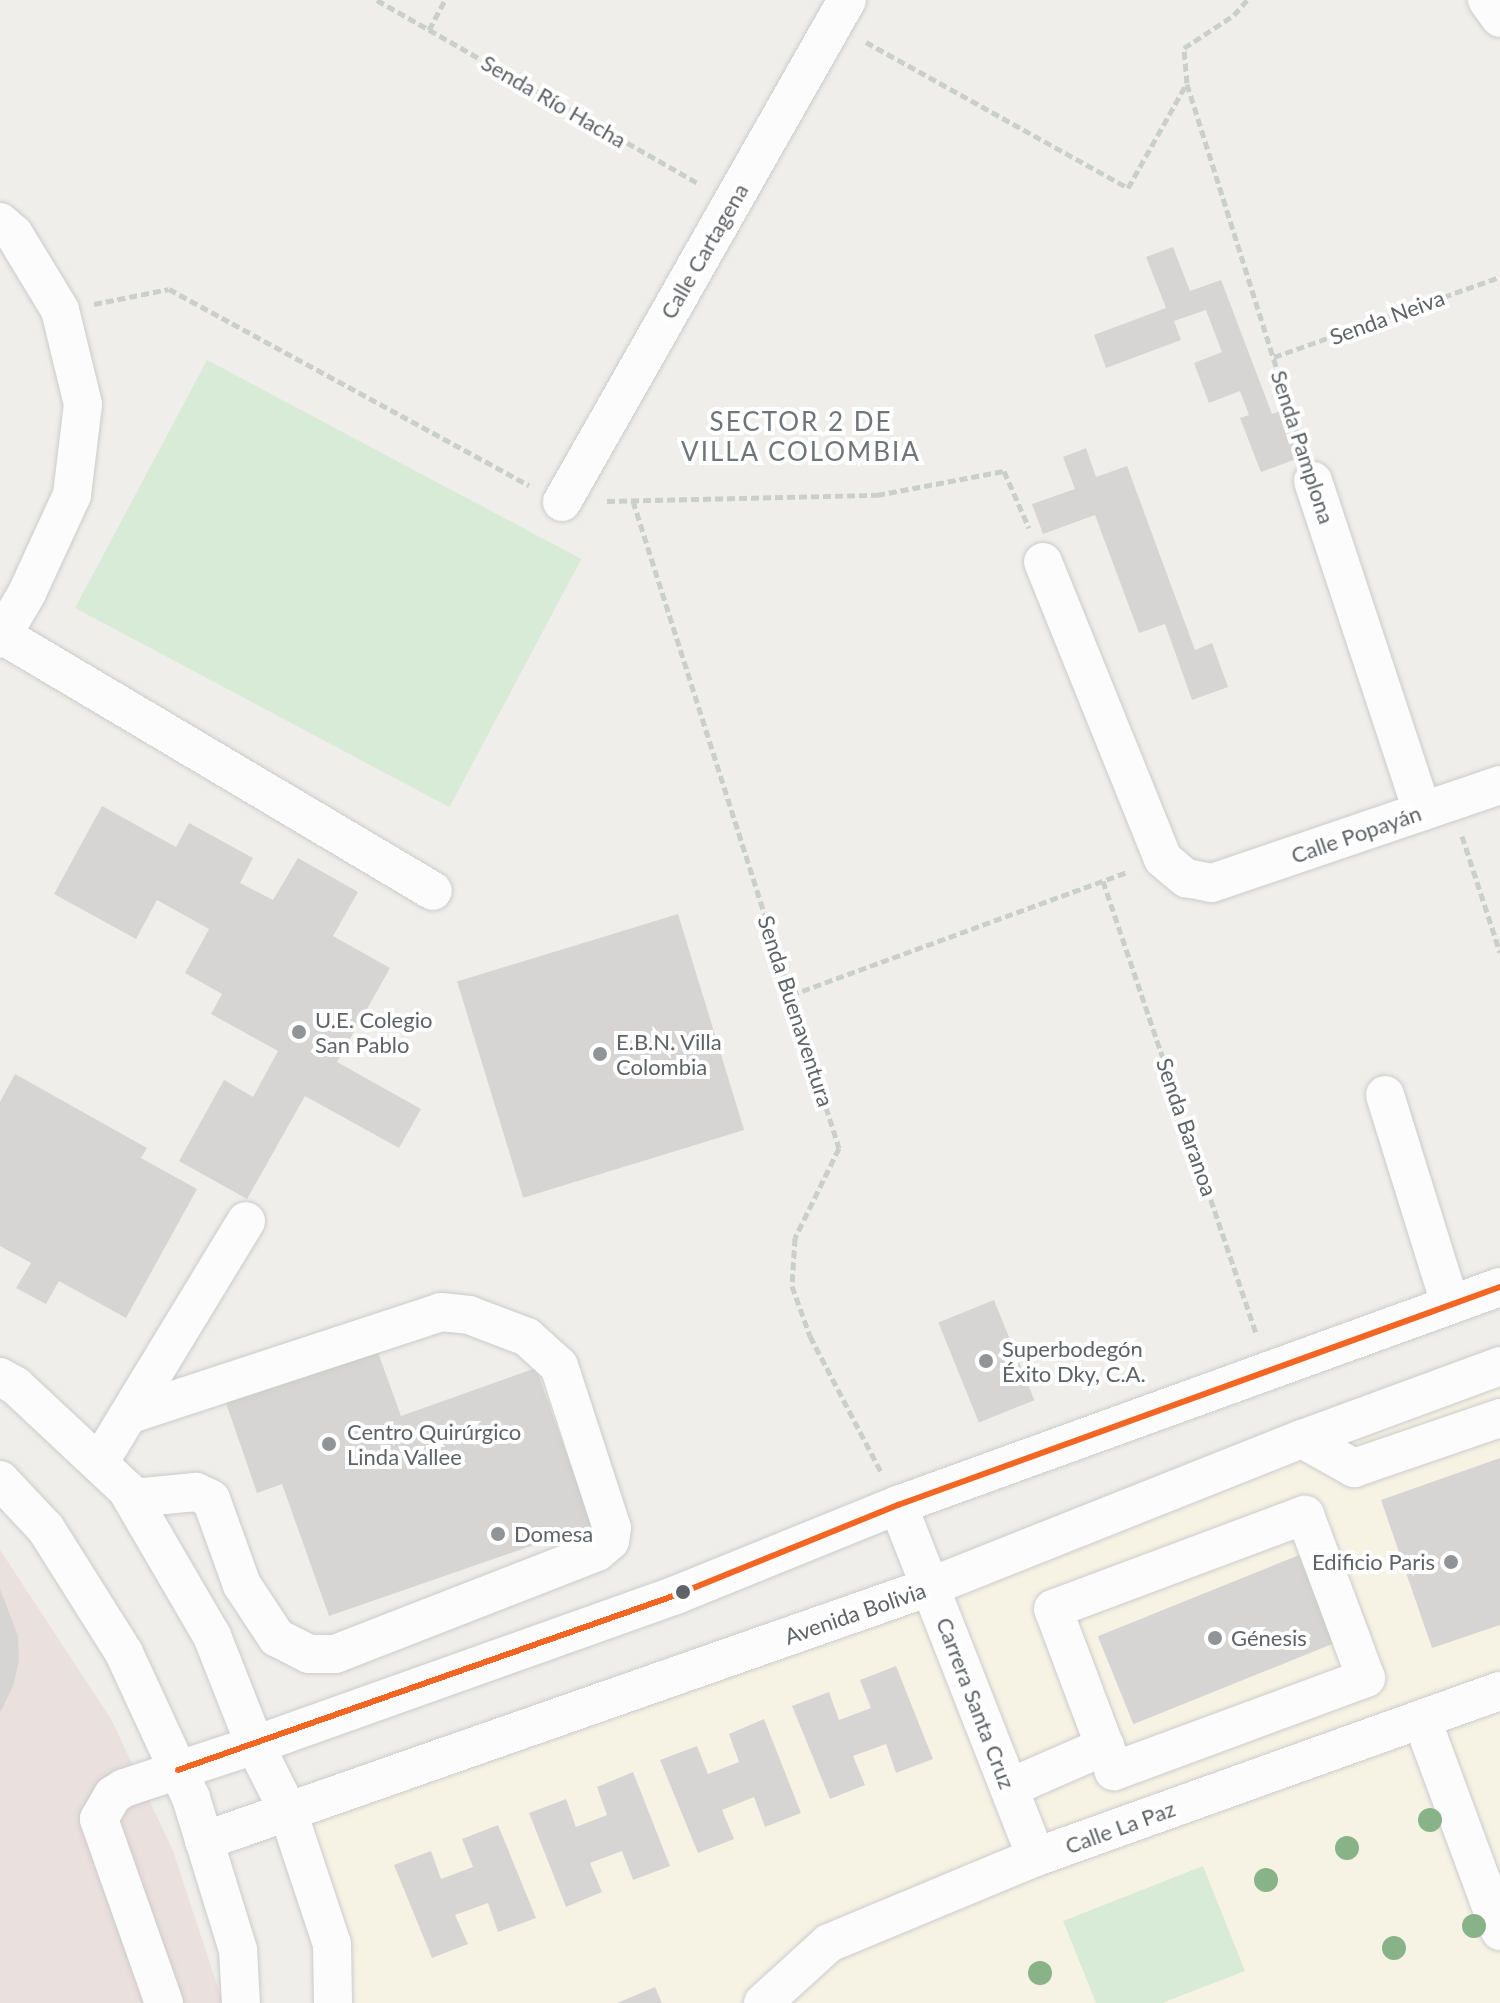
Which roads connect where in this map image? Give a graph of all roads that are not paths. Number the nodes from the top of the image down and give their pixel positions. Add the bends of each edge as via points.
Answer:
1 (1487, 0) edge
2 (840, 12) edge
3 (1500, 18) edge
4 (0, 222) edge
5 (1313, 481) road end
6 (562, 502) road end
7 (1043, 562) road end
8 (1, 637) edge
9 (1500, 785) edge
10 (1436, 806) junction
11 (433, 891) dead end
12 (1385, 1095) dead end
13 (246, 1221) dead end
14 (1500, 1287) edge
15 (1450, 1304) junction
16 (1500, 1366) edge
17 (0, 1377) edge
18 (131, 1414) junction
19 (1500, 1418) edge
20 (1302, 1439) junction
21 (99, 1463) junction
22 (0, 1480) edge
23 (132, 1498) junction
24 (898, 1505) junction
25 (932, 1586) junction
26 (1500, 1691) edge
27 (1422, 1720) junction
28 (255, 1745) junction
29 (1105, 1746) junction
30 (178, 1770) junction
31 (1009, 1788) junction
32 (287, 1809) junction
33 (204, 1841) junction
34 (1036, 1857) junction
35 (1500, 1931) edge
36 (164, 2003) edge
37 (241, 2003) edge
38 (333, 2003) edge
39 (763, 2003) edge

1 - 3 street
2 - 6 street, Calle Cartagena
4 - 8 street via 14,234 60,310 83,404 72,495
5 - 10 street, Senda Pamplona
7 - 10 street, Calle Popayán via 1163,859 1186,878 1212,883
8 - 11 street
9 - 10 street, Calle Popayán
12 - 15 street
13 - 18 street
14 - 15 street
15 - 24 street
16 - 20 street, Avenida Bolivia
17 - 21 street
18 - 21 street
18 - 23 street via 441,1312 469,1315 527,1337 559,1366 612,1528 610,1541 597,1552 335,1654 309,1654 277,1638 242,1585 211,1499 196,1492
19 - 20 street via 1354,1468
20 - 25 street, Avenida Bolivia
21 - 23 street
22 - 30 street via 46,1529 124,1653
23 - 28 street via 212,1636
24 - 25 street, Carrera Santa Cruz
24 - 28 street via 676,1595
25 - 31 street, Carrera Santa Cruz
25 - 32 street, Avenida Bolivia
26 - 27 street, Calle La Paz
27 - 34 street, Calle La Paz
27 - 35 street
28 - 30 street
28 - 32 street
29 - 29 street via 1114,1771 1366,1678 1305,1515 1053,1609
29 - 31 street
30 - 33 street
30 - 36 street via 124,1788 113,1795 99,1819
31 - 34 street, Carrera Santa Cruz
32 - 33 street, Avenida Bolivia
32 - 38 street via 332,1944
33 - 37 street via 238,1950
34 - 39 street, Calle La Paz via 829,1943

